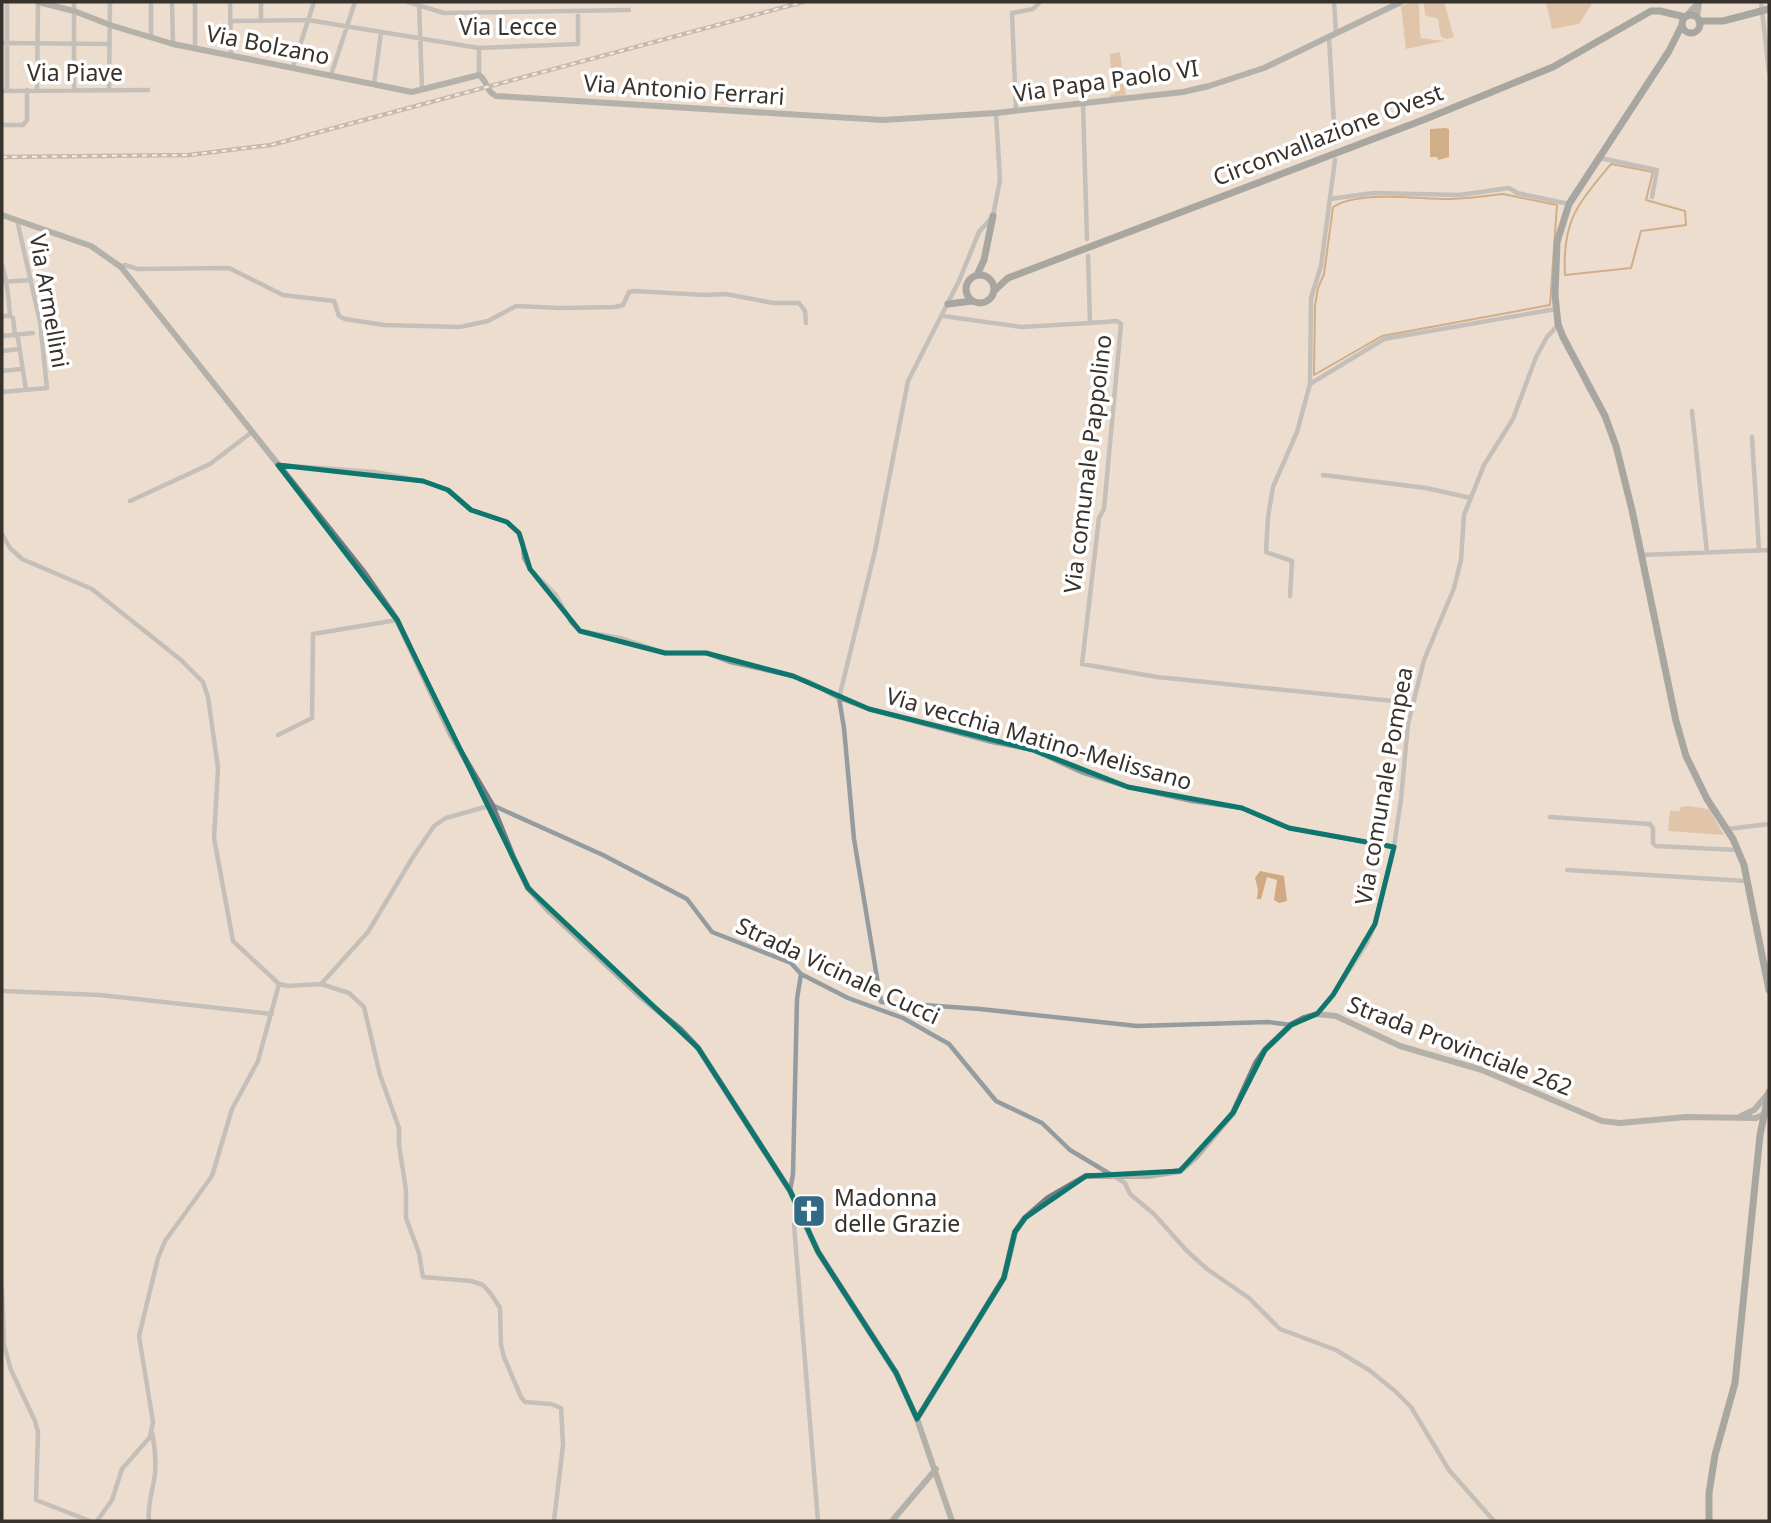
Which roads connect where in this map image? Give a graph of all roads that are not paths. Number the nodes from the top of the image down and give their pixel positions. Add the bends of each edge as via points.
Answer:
1 (7, 2) edge
2 (37, 2) edge
3 (74, 2) edge
4 (110, 2) edge
5 (150, 2) edge
6 (172, 2) edge
7 (195, 2) edge
8 (230, 2) edge
9 (261, 2) edge
10 (314, 2) edge
11 (355, 2) edge
12 (408, 2) edge
13 (1040, 2) edge
14 (1334, 2) edge
15 (1401, 2) edge
16 (1761, 2) edge
17 (419, 4) edge
18 (1768, 9) edge
19 (629, 10) dead end
20 (74, 11) junction
21 (578, 12) junction
22 (1698, 19) junction
23 (308, 20) junction
24 (1684, 20) junction
25 (231, 21) junction
26 (261, 21) junction
27 (1723, 21) junction
28 (110, 25) junction
29 (347, 27) junction
30 (1336, 32) junction
31 (382, 33) junction
32 (1694, 33) junction
33 (1329, 37) junction
34 (151, 38) junction
35 (420, 40) junction
36 (5, 43) edge
37 (37, 43) junction
38 (74, 43) junction
39 (109, 44) junction
40 (173, 44) junction
41 (479, 48) junction
42 (195, 49) junction
43 (1669, 51) junction
44 (230, 54) junction
45 (5, 66) edge
46 (293, 67) junction
47 (1769, 72) edge
48 (331, 75) junction
49 (479, 75) junction
50 (374, 84) junction
51 (422, 89) junction
52 (27, 90) junction
53 (37, 90) junction
54 (74, 90) junction
55 (109, 90) junction
56 (148, 90) dead end
57 (5, 91) edge
58 (1083, 104) junction
59 (1016, 110) junction
60 (996, 113) junction
61 (883, 120) joint
62 (2, 125) edge
63 (1335, 143) dead end
64 (1600, 158) junction
65 (1335, 160) dead end
66 (1652, 197) dead end
67 (1330, 199) junction
68 (1569, 204) junction
69 (2, 216) edge
70 (993, 216) junction
71 (17, 220) junction
72 (1087, 239) dead end
73 (1088, 256) dead end
74 (984, 260) junction
75 (2, 265) edge
76 (121, 267) junction
77 (977, 275) junction
78 (989, 278) junction
79 (1008, 278) junction
80 (31, 280) junction
81 (4, 282) edge
82 (994, 291) junction
83 (966, 293) junction
84 (9, 296) junction
85 (2, 297) edge
86 (972, 301) junction
87 (957, 303) junction
88 (948, 304) junction
89 (1556, 309) junction
90 (2, 316) edge
91 (10, 316) junction
92 (943, 316) junction
93 (806, 323) dead end
94 (1090, 323) junction
95 (1558, 324) junction
96 (33, 333) dead end
97 (15, 335) junction
98 (2, 336) edge
99 (19, 349) junction
100 (2, 351) edge
101 (21, 369) junction
102 (2, 371) edge
103 (1310, 384) junction
104 (26, 390) junction
105 (2, 392) edge
106 (1692, 411) dead end
107 (252, 432) junction
108 (1752, 437) dead end
109 (278, 465) junction
110 (1323, 475) dead end
111 (1471, 498) junction
112 (130, 502) dead end
113 (2, 534) edge
114 (1769, 550) edge
115 (1759, 551) junction
116 (1707, 553) junction
117 (1641, 555) junction
118 (1290, 596) dead end
119 (397, 620) junction
120 (839, 698) junction
121 (1413, 703) junction
122 (278, 735) dead end
123 (492, 806) junction
124 (1550, 817) dead end
125 (1769, 824) edge
126 (1727, 829) junction
127 (1394, 848) junction
128 (1738, 850) junction
129 (1567, 870) dead end
130 (1748, 881) junction
131 (801, 974) junction
132 (279, 984) junction
133 (321, 984) junction
134 (1769, 989) edge
135 (2, 991) edge
136 (272, 1014) junction
137 (1317, 1014) junction
138 (1291, 1025) junction
139 (1769, 1091) edge
140 (1769, 1107) edge
141 (1767, 1114) edge
142 (1738, 1117) junction
143 (1760, 1135) junction
144 (1115, 1175) junction
145 (790, 1191) junction
146 (799, 1210) junction
147 (2, 1289) edge
148 (917, 1419) junction
149 (152, 1432) junction
150 (936, 1469) junction
151 (90, 1521) edge
152 (97, 1521) edge
153 (149, 1521) edge
154 (554, 1521) edge
155 (818, 1521) edge
156 (892, 1521) edge
157 (952, 1521) edge
158 (1494, 1521) edge
159 (1709, 1521) edge

1 - 36 street
2 - 20 street, Via Bolzano
2 - 37 street
3 - 20 street
4 - 28 street
5 - 34 street
6 - 40 street
7 - 42 street
8 - 25 street
9 - 26 street
10 - 23 street
11 - 29 street
12 - 17 street
13 - 59 street via 1033,9 1012,13
14 - 30 street
15 - 30 street, Via Papa Paolo VI
16 - 47 street
17 - 21 street via 444,13
17 - 35 street
18 - 27 main road
19 - 21 street
20 - 28 street, Via Bolzano
20 - 38 street
21 - 41 street, Via Lecce via 578,44
22 - 24 main road, Circonvallazione Ovest
22 - 24 street via 1699,2
22 - 27 main road, Circonvallazione Ovest
22 - 32 main road via 1700,26
23 - 26 street, Via Lecce
23 - 29 street, Via Lecce
23 - 46 street
24 - 32 main road via 1684,31
24 - 43 main road
24 - 79 main road, Circonvallazione Ovest via 1651,11 1553,67
25 - 26 street, Via Lecce
25 - 44 street
27 - 32 main road
28 - 34 street, Via Bolzano
28 - 39 street
29 - 31 street, Via Lecce
29 - 48 street
30 - 33 street, Via Papa Paolo VI
31 - 35 street, Via Lecce
31 - 50 street
32 - 43 main road
33 - 58 street, Via Papa Paolo VI via 1264,68 1209,86
33 - 63 street
34 - 40 street, Via Bolzano
35 - 41 street, Via Lecce
35 - 51 street
36 - 37 street
36 - 45 street
37 - 38 street
37 - 53 street
38 - 39 street
38 - 54 street
39 - 55 street
40 - 42 street, Via Bolzano
41 - 49 street
42 - 44 street, Via Bolzano
43 - 64 main road
44 - 46 street, Via Bolzano
45 - 57 street
46 - 48 street, Via Bolzano
48 - 50 street, Via Bolzano
49 - 51 street, Via Bolzano
49 - 61 street, Via Antonio Ferrari via 496,96
50 - 51 street, Via Bolzano via 412,92
52 - 53 street, Via Piave
52 - 57 street, Via Piave
52 - 62 street via 27,120 23,125
53 - 54 street, Via Piave
54 - 55 street, Via Piave
55 - 56 street, Via Piave
58 - 59 street, Via Papa Paolo VI
58 - 72 street
59 - 60 street, Via Papa Paolo VI
60 - 61 street, Via Papa Paolo VI
60 - 70 street via 1000,180
64 - 66 street via 1657,170
64 - 68 main road
65 - 67 street
67 - 68 street via 1509,188
67 - 103 street via 1321,265 1311,298
68 - 89 main road via 1557,242
69 - 71 street
70 - 74 main road
70 - 88 street via 979,232
71 - 76 street via 92,246
71 - 80 street, Via Armellini
73 - 94 street, Via comunale Pappolino
74 - 77 main road
74 - 78 main road
75 - 81 street
76 - 93 street via 229,268 283,295 334,301 339,316 345,319 384,325 477,325 516,306 624,305 634,291 726,293 773,303 799,303
76 - 107 street
77 - 78 main road
77 - 83 main road via 967,284
78 - 79 main road
78 - 82 main road
79 - 82 main road, Circonvallazione Ovest
80 - 81 street
80 - 104 street, Via Armellini via 47,388
81 - 84 street
82 - 86 main road via 986,302
83 - 86 main road
83 - 87 main road
84 - 85 street
84 - 91 street
86 - 87 main road
87 - 88 main road
88 - 92 street
89 - 95 main road
89 - 103 street via 1384,340
90 - 91 street
91 - 97 street
92 - 94 street via 1021,327
92 - 120 street via 908,381 875,551
94 - 121 street, Via comunale Pappolino via 1121,324 1104,509 1099,518 1082,664 1157,677
95 - 111 street, Via comunale Pompea via 1536,357 1513,419 1484,465
95 - 117 main road via 1611,430
96 - 97 street
97 - 98 street
97 - 99 street
99 - 100 street
99 - 101 street
101 - 102 street
101 - 104 street
103 - 118 street via 1297,432 1273,486 1268,517 1266,552 1292,561
104 - 105 street
106 - 116 street
107 - 109 street
107 - 112 street via 210,464
108 - 115 street
109 - 119 street
109 - 120 street via 375,472 448,490 471,510 507,523 519,533 530,569 555,594 580,631 665,653 706,653 793,676
110 - 111 street
111 - 121 street, Via comunale Pompea via 1464,515 1454,588 1424,660
113 - 132 street via 22,559 92,589 202,682 218,768 214,838 233,941
114 - 115 street
115 - 116 street
116 - 117 street
117 - 126 main road via 1686,756
119 - 122 street via 313,634 312,718
119 - 123 street via 451,735
120 - 127 street, Via vecchia Matino-Melissano via 1033,750 1128,787 1242,808 1289,828
120 - 138 street via 854,839 881,1002 1137,1026
121 - 127 street, Via comunale Pompea
123 - 131 street, Strada Vicinale Cucci via 603,855 687,899 712,932 791,963
123 - 133 street via 437,824 368,932
123 - 145 street via 528,888 698,1048
124 - 128 street via 1650,824 1656,846
125 - 126 street
126 - 128 main road
127 - 137 street, Via comunale Pompea via 1371,934
128 - 130 main road
129 - 130 street
130 - 134 main road
131 - 144 street, Strada Vicinale Cucci via 903,1018 949,1044 996,1101 1042,1123 1070,1150
131 - 145 street
132 - 133 street
132 - 136 street
133 - 154 street via 349,993 364,1007 398,1128 406,1218 423,1277 483,1285 500,1308 501,1345 521,1397 525,1402 561,1408 563,1445
135 - 136 street via 100,995
136 - 149 street via 258,1061 232,1109 212,1176 165,1241 158,1258 139,1336
137 - 138 street, Strada Provinciale 262
137 - 142 street, Strada Provinciale 262 via 1336,1016 1400,1045 1482,1070 1602,1121
138 - 144 street, Strada Provinciale 262 via 1256,1063 1233,1113 1180,1171
139 - 141 main road
139 - 142 street via 1754,1110
140 - 141 street
141 - 142 street, Strada Provinciale 262
141 - 143 main road
142 - 143 street via 1753,1122
143 - 159 main road via 1735,1383 1715,1455
144 - 148 street, Strada Provinciale 262 via 1087,1176 1048,1198 1025,1218 1015,1232 1004,1278
144 - 158 street, Strada Vicinale Cucci via 1185,1250 1249,1298 1280,1329 1344,1354 1395,1391 1411,1407 1450,1470
145 - 146 street
146 - 148 street via 818,1252 896,1373
146 - 155 street via 794,1224
147 - 151 street via 4,1345 38,1432 36,1500
148 - 150 street
149 - 152 street via 122,1469 112,1500
149 - 153 street via 155,1474
150 - 156 street
150 - 157 street

